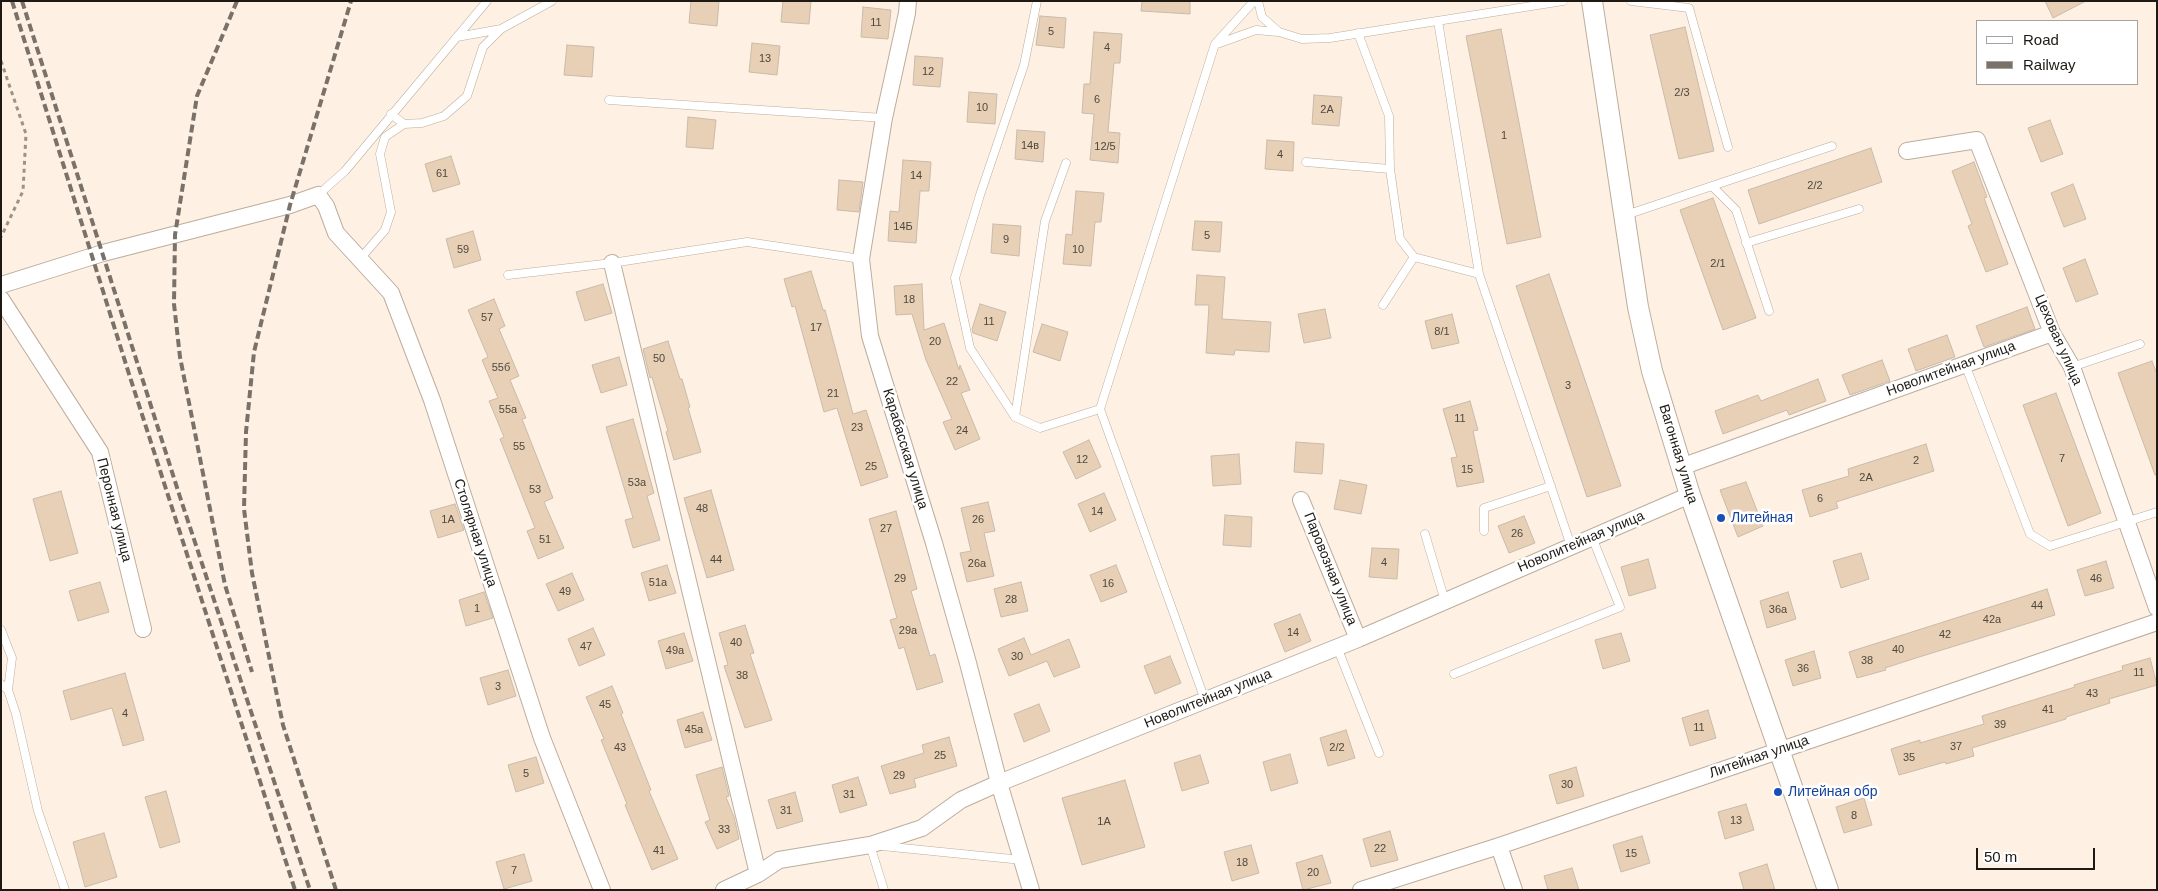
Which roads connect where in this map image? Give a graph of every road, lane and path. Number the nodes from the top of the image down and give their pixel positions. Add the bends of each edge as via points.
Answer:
1 (487, 1) edge
2 (552, 1) edge
3 (908, 1) edge
4 (1037, 1) edge
5 (1254, 1) edge
6 (1258, 1) edge
7 (1563, 1) edge
8 (1592, 1) edge
9 (1632, 1) edge
10 (1438, 20) junction
11 (501, 29) junction
12 (1279, 32) junction
13 (1358, 33) junction
14 (457, 36) junction
15 (1216, 44) junction
16 (1, 61) edge
17 (609, 100) dead end
18 (391, 114) junction
19 (884, 118) junction
20 (404, 124) junction
21 (1832, 146) dead end
22 (1728, 148) dead end
23 (1907, 151) dead end
24 (1306, 162) dead end
25 (1066, 163) dead end
26 (1390, 169) junction
27 (1712, 186) junction
28 (318, 195) junction
29 (1859, 209) dead end
30 (1624, 216) junction
31 (1, 237) edge
32 (1746, 243) junction
33 (1414, 257) junction
34 (360, 259) junction
35 (861, 259) junction
36 (612, 263) junction
37 (1479, 274) junction
38 (508, 275) dead end
39 (1, 285) edge
40 (1, 299) edge
41 (1383, 305) dead end
42 (1769, 311) dead end
43 (2052, 333) junction
44 (2140, 344) dead end
45 (1965, 364) junction
46 (2072, 367) junction
47 (1100, 409) junction
48 (1015, 417) junction
49 (1681, 467) junction
50 (1551, 486) junction
51 (1690, 495) junction
52 (1301, 500) dead end
53 (2157, 512) edge
54 (2127, 522) junction
55 (1484, 531) dead end
56 (1425, 534) dead end
57 (1592, 538) junction
58 (1572, 546) junction
59 (1445, 601) junction
60 (2157, 608) edge
61 (2157, 622) edge
62 (143, 629) dead end
63 (1, 630) edge
64 (1358, 639) junction
65 (1337, 647) junction
66 (1454, 674) dead end
67 (1, 684) edge
68 (8, 690) junction
69 (1205, 700) junction
70 (1779, 750) junction
71 (1379, 753) dead end
72 (998, 783) junction
73 (870, 845) junction
74 (1499, 846) junction
75 (1022, 860) junction
76 (758, 874) junction
77 (65, 890) edge
78 (602, 890) edge
79 (724, 890) edge
80 (884, 890) edge
81 (1031, 890) edge
82 (1361, 890) edge
83 (1514, 890) edge
84 (1828, 890) edge

1 - 14 lane
2 - 11 lane
3 - 19 street, Карабасская улица
4 - 48 lane via 1024,65 955,278 970,348
5 - 15 lane
6 - 12 lane via 1262,17
7 - 10 lane
8 - 30 street, Вагонная улица
9 - 22 lane via 1690,8
10 - 13 lane
10 - 37 lane
11 - 14 lane
11 - 20 lane via 483,47 467,96 444,116 422,123
12 - 13 lane via 1302,39
12 - 15 lane via 1256,30
13 - 26 lane via 1389,116
14 - 18 lane
15 - 47 lane
16 - 31 path via 26,134 23,191
17 - 19 lane
18 - 20 lane
18 - 28 lane via 345,171
19 - 35 street, Карабасская улица
20 - 34 lane via 385,137 380,154 391,212 385,230
21 - 27 lane
23 - 43 street, Цеховая улица via 1977,140
24 - 26 lane
25 - 48 lane via 1045,221
26 - 33 lane via 1400,239
27 - 30 lane
27 - 32 lane via 1736,210
28 - 34 street, Столярная улица via 326,206 336,233
28 - 39 street
29 - 32 lane
30 - 49 street, Вагонная улица via 1652,371
32 - 42 lane
33 - 37 lane
33 - 41 lane
34 - 78 street, Столярная улица via 392,293 432,400 542,738
35 - 36 lane via 747,242
35 - 72 street, Карабасская улица via 870,336 934,543
36 - 38 lane
36 - 76 street
37 - 50 lane
40 - 62 street, Перонная улица via 100,452
43 - 45 street, Новолитейная улица
43 - 46 street, Цеховая улица
44 - 46 lane
45 - 49 street, Новолитейная улица
45 - 54 lane via 2030,534 2050,546
46 - 54 street, Цеховая улица
47 - 48 lane via 1040,428
47 - 69 lane
49 - 51 street, Вагонная улица
50 - 55 lane via 1484,508
50 - 58 lane
51 - 57 street, Новолитейная улица
51 - 70 street, Вагонная улица
52 - 64 street, Паровозная улица
53 - 54 lane
54 - 60 street, Цеховая улица
56 - 59 lane
57 - 58 street, Новолитейная улица
57 - 66 lane via 1620,607
58 - 59 street, Новолитейная улица
59 - 64 street, Новолитейная улица
61 - 70 street, Литейная улица
63 - 68 lane via 12,658
64 - 65 street, Новолитейная улица
65 - 69 street, Новолитейная улица
65 - 71 lane
67 - 68 lane
68 - 77 lane via 38,811
69 - 72 street, Новолитейная улица
70 - 74 street, Литейная улица
70 - 84 street, Вагонная улица
72 - 73 street, Новолитейная улица via 962,800 922,828
72 - 75 street, Карабасская улица
73 - 75 lane
73 - 76 street, Новолитейная улица via 780,860
73 - 80 lane
74 - 82 street, Литейная улица
74 - 83 street
75 - 81 street, Карабасская улица
76 - 79 street, Новолитейная улица

